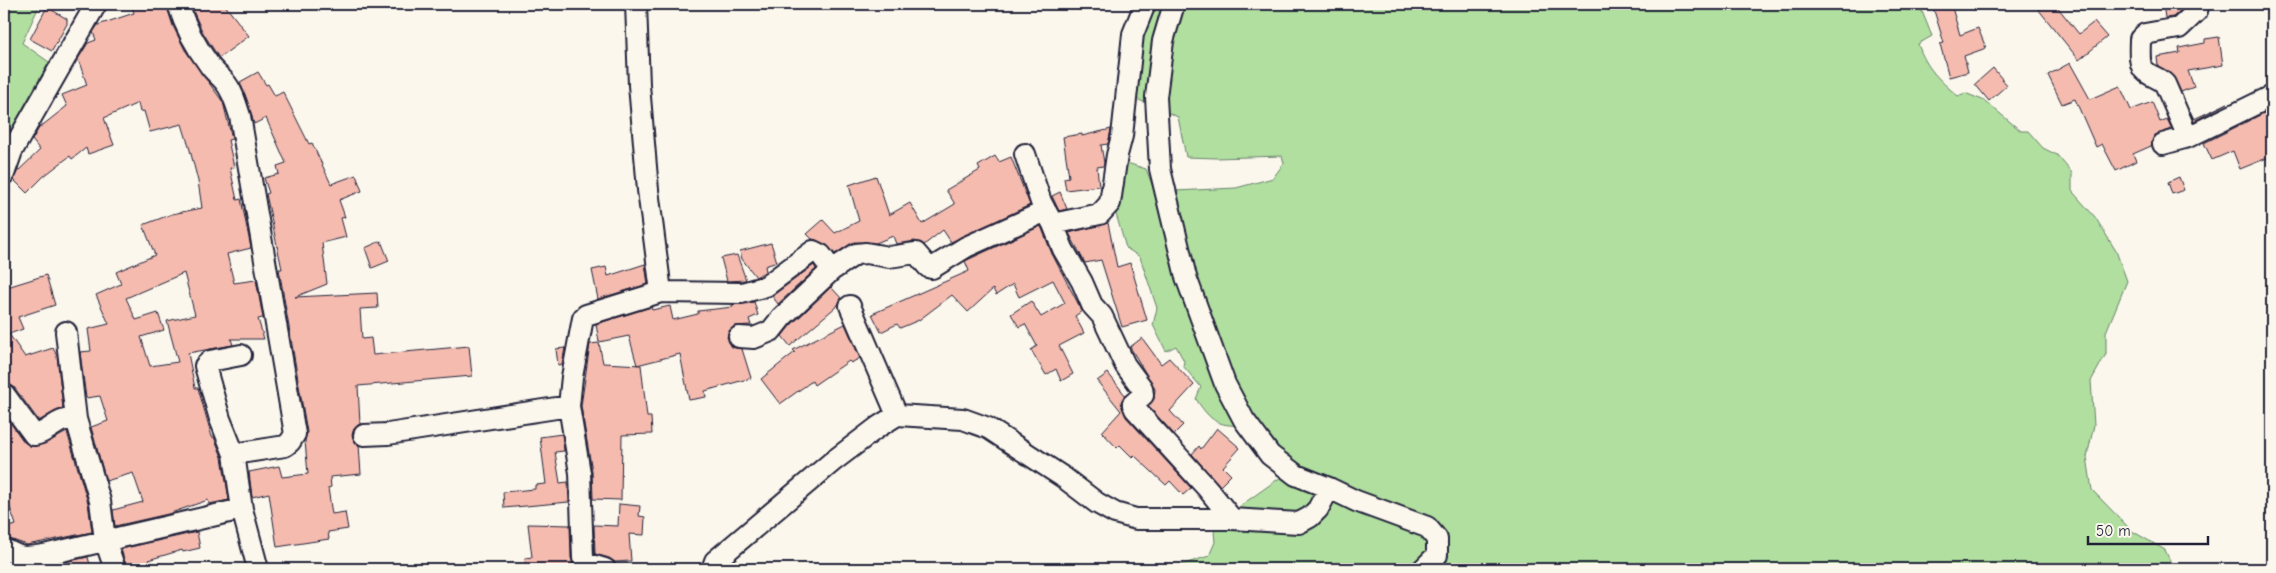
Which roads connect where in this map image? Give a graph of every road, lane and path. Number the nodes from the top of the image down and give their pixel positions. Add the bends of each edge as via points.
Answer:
1 (178, 4) edge
2 (636, 4) edge
3 (1145, 4) edge
4 (1174, 4) edge
5 (2196, 4) edge
6 (89, 7) edge
7 (2272, 96) edge
8 (2188, 137) junction
9 (2163, 144) dead end
10 (1025, 154) dead end
11 (4, 174) edge
12 (1050, 218) junction
13 (832, 270) junction
14 (661, 292) junction
15 (850, 306) dead end
16 (66, 332) dead end
17 (739, 337) dead end
18 (241, 355) dead end
19 (4, 394) edge
20 (569, 406) junction
21 (897, 415) junction
22 (76, 419) junction
23 (364, 435) dead end
24 (234, 454) junction
25 (1329, 488) junction
26 (242, 509) junction
27 (1232, 519) junction
28 (104, 540) junction
29 (4, 549) edge
30 (48, 562) edge
31 (711, 567) edge
32 (115, 569) edge
33 (258, 569) edge
34 (605, 569) edge
35 (1423, 569) edge

1 - 24 street via 199,50 234,96 240,116 295,434 284,446
2 - 14 street via 648,190
3 - 12 street via 1133,34 1122,136 1110,203 1100,214
4 - 25 street via 1163,41 1156,97 1160,169 1186,277 1225,384 1244,420 1270,455 1296,476
5 - 8 street via 2197,11 2179,28 2146,34 2140,39 2142,68 2165,84
6 - 11 street via 12,151
7 - 8 street
8 - 9 street
10 - 12 street via 1041,202
12 - 13 street via 966,247 932,268 916,253 889,256 862,253
12 - 27 street via 1092,305 1102,316 1125,365 1142,388 1143,394 1133,404 1135,409
13 - 14 street via 821,255 813,251 766,286 742,293
13 - 17 street via 771,331 754,338
14 - 20 street via 583,318
15 - 21 street
16 - 22 street
18 - 24 street via 210,360 205,366
19 - 22 street via 34,435 62,419
20 - 23 street
20 - 34 street via 580,473 584,561
21 - 27 street via 963,420 988,428 1115,513 1136,519
21 - 31 street via 832,462
22 - 28 street via 100,501
24 - 26 street
25 - 27 street via 1318,509 1299,523
25 - 35 street via 1427,527 1437,539 1437,554
26 - 28 street
26 - 33 street
28 - 30 street
28 - 32 street
29 - 30 street via 14,556

